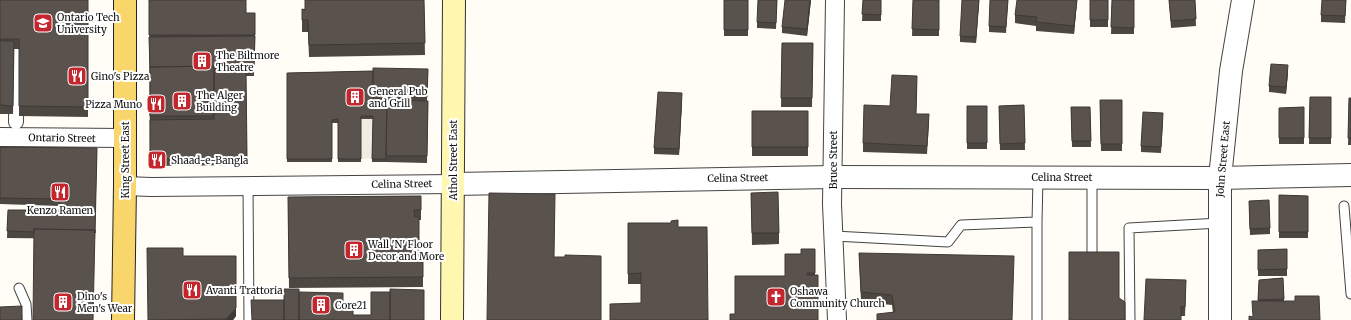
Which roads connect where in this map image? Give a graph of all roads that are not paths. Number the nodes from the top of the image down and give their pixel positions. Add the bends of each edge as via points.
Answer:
1 (125, 0) edge
2 (454, 0) edge
3 (834, 0) edge
4 (1244, 0) edge
5 (17, 54) edge
6 (16, 122) dead end
7 (0, 137) edge
8 (124, 138) junction
9 (1351, 175) edge
10 (833, 176) junction
11 (1038, 176) junction
12 (1092, 177) junction
13 (1220, 178) junction
14 (453, 184) junction
15 (125, 186) junction
16 (248, 186) junction
17 (1344, 206) dead end
18 (1037, 222) junction
19 (1220, 223) junction
20 (834, 236) junction
21 (1092, 256) edge
22 (19, 288) dead end
23 (1351, 294) edge
24 (27, 320) edge
25 (123, 320) edge
26 (249, 320) edge
27 (452, 320) edge
28 (837, 320) edge
29 (1037, 320) edge
30 (1130, 320) edge
31 (1220, 320) edge

1 - 8 main road, King Street East
2 - 14 main road, Athol Street East
3 - 10 street, Bruce Street
4 - 13 street, John Street East via 1232,71
5 - 6 street
7 - 8 street, Ontario Street
8 - 15 main road, King Street East
9 - 13 street, Celina Street
10 - 11 street, Celina Street
10 - 14 street, Celina Street
10 - 20 street, Bruce Street
11 - 12 street, Celina Street
11 - 18 lane
12 - 13 street, Celina Street
12 - 21 lane
13 - 19 street, John Street East
14 - 16 street, Celina Street
14 - 27 main road, Athol Street East
15 - 16 street, Celina Street
15 - 25 main road, King Street East
16 - 26 lane
17 - 23 lane
18 - 20 lane via 961,225 948,242
18 - 29 lane
19 - 30 lane via 1129,228
19 - 31 street, John Street East
20 - 28 street, Bruce Street
22 - 24 lane via 26,304

